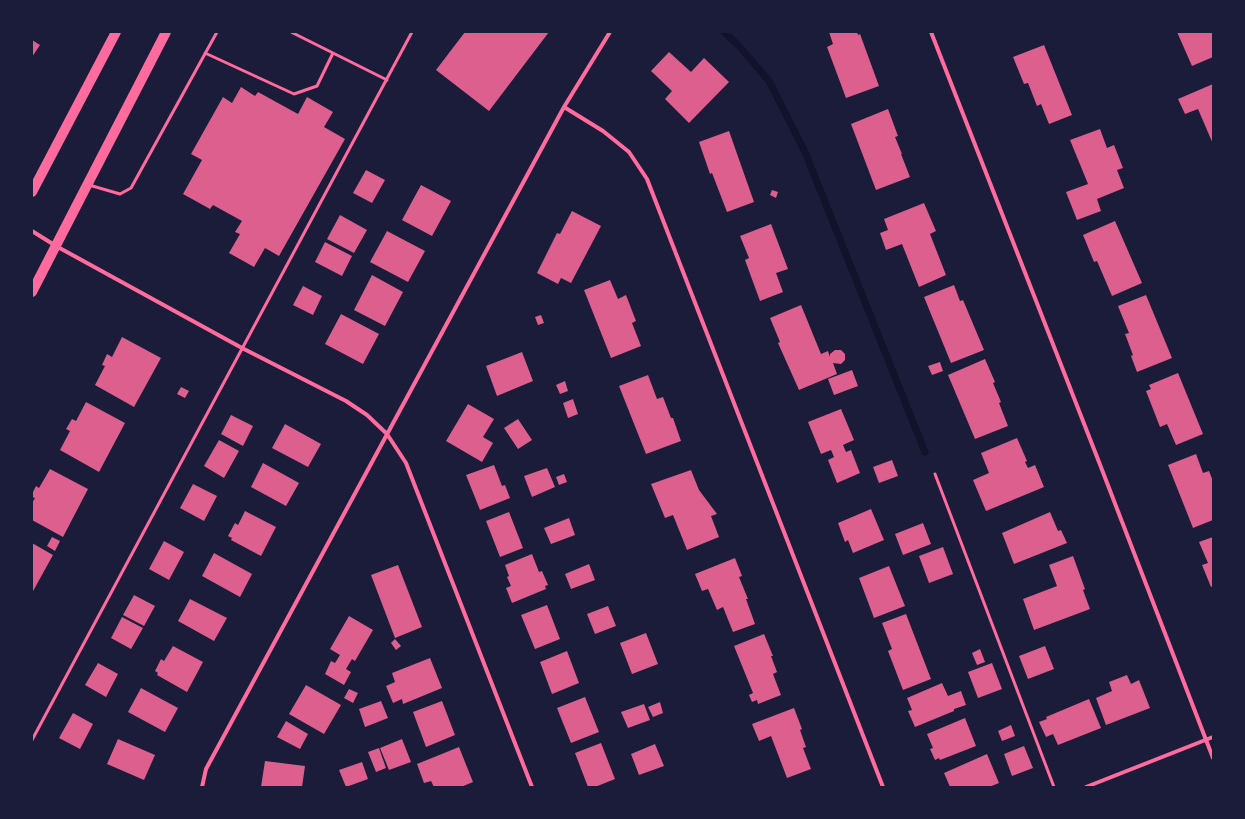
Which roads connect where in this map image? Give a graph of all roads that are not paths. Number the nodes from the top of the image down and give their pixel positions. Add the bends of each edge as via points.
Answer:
1 (116, 32) edge
2 (166, 32) edge
3 (217, 32) edge
4 (291, 32) edge
5 (412, 32) edge
6 (610, 32) edge
7 (931, 32) edge
8 (206, 53) junction
9 (333, 53) junction
10 (387, 80) junction
11 (564, 107) junction
12 (88, 185) junction
13 (32, 192) edge
14 (32, 230) edge
15 (56, 246) junction
16 (32, 292) edge
17 (242, 348) junction
18 (387, 434) junction
19 (934, 474) dead end
20 (1213, 737) edge
21 (32, 740) edge
22 (1206, 740) junction
23 (1213, 758) edge
24 (202, 787) edge
25 (532, 787) edge
26 (883, 787) edge
27 (1054, 787) edge
28 (1086, 787) edge

1 - 13 main road
2 - 12 main road
3 - 8 lane
4 - 9 lane
5 - 10 lane
6 - 11 street
7 - 22 street
8 - 9 lane via 294,94 317,86
8 - 12 lane via 131,188 120,194
9 - 10 lane
10 - 17 lane
11 - 18 street
11 - 26 street via 603,131 630,152 647,179
12 - 15 main road
14 - 15 street
15 - 16 main road
15 - 17 street
17 - 18 street via 346,401 367,414
17 - 21 lane
18 - 24 street via 206,769
18 - 25 street via 406,462
19 - 27 lane
20 - 22 street
22 - 23 street
22 - 28 street

